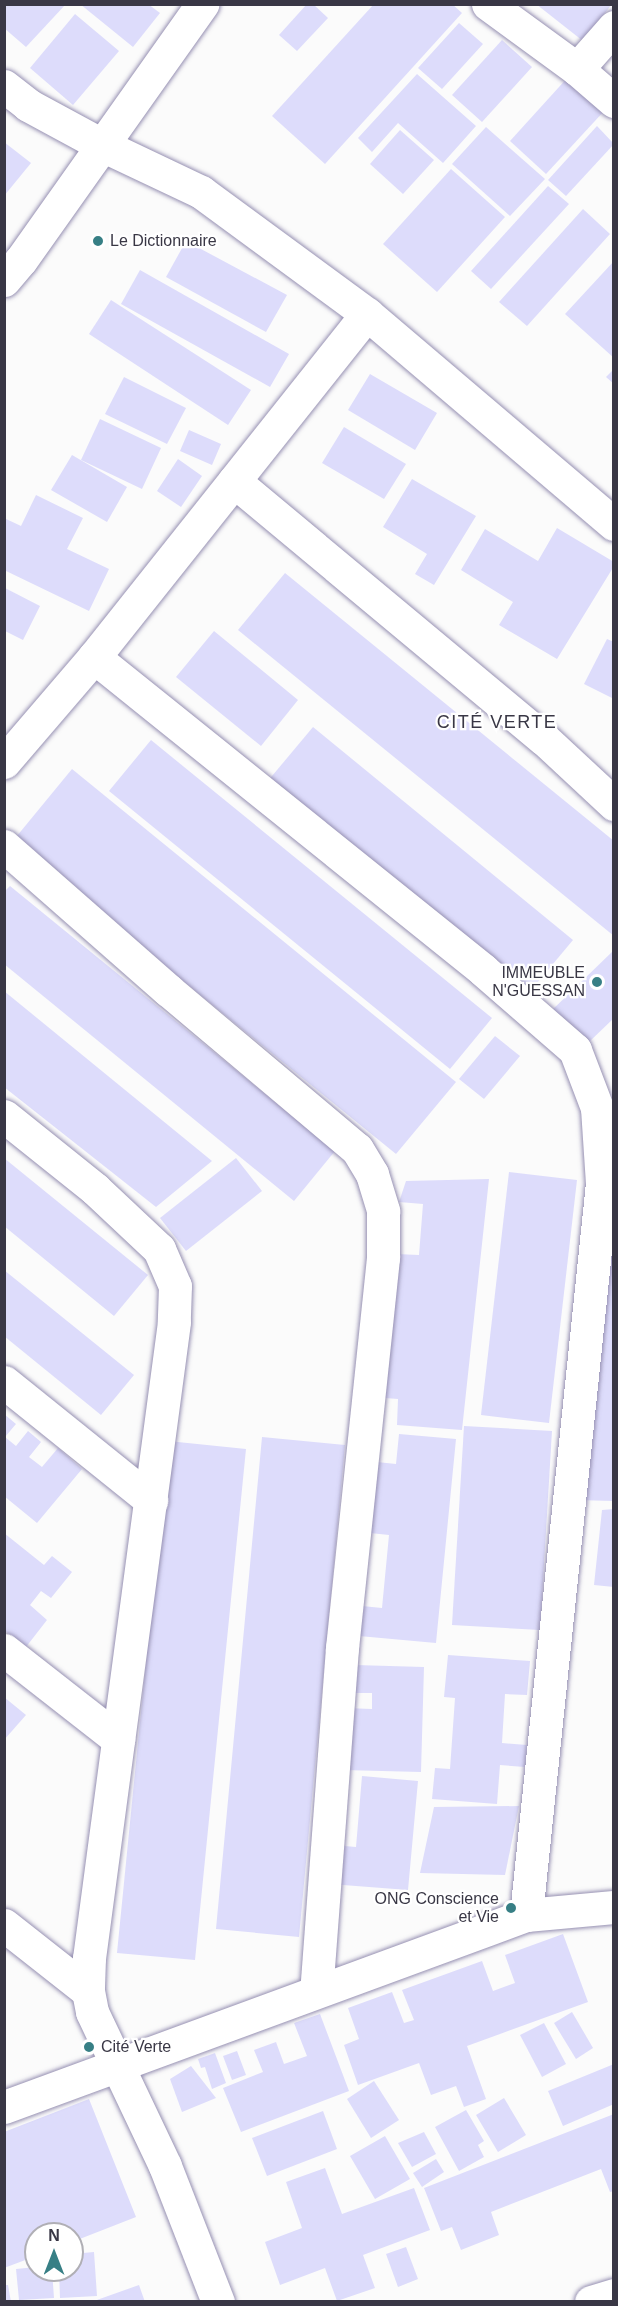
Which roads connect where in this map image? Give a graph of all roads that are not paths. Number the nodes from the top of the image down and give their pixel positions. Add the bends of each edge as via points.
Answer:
1 (202, 4) edge
2 (488, 4) edge
3 (614, 27) edge
4 (577, 69) junction
5 (4, 86) edge
6 (614, 101) edge
7 (102, 145) junction
8 (4, 280) edge
9 (367, 314) junction
10 (234, 482) junction
11 (614, 524) edge
12 (94, 657) junction
13 (4, 762) edge
14 (614, 804) edge
15 (4, 846) edge
16 (4, 1116) edge
17 (4, 1382) edge
18 (151, 1500) junction
19 (4, 1650) edge
20 (118, 1739) junction
21 (614, 1907) edge
22 (526, 1915) junction
23 (4, 1925) edge
24 (88, 1991) junction
25 (316, 1991) junction
26 (115, 2064) junction
27 (4, 2107) edge
28 (614, 2295) edge
29 (218, 2301) edge
30 (591, 2301) edge

1 - 7 street
2 - 4 street
3 - 4 street
4 - 6 street
5 - 7 street via 28,105
7 - 8 street
7 - 9 street via 201,192
9 - 10 street
9 - 11 street
10 - 12 street
10 - 14 street via 535,731
12 - 13 street
12 - 22 street via 483,970 575,1050 597,1108 602,1183
15 - 25 street via 357,1149 372,1174 383,1211 383,1258 342,1648
16 - 18 street via 95,1189 159,1249 175,1286 174,1322
17 - 18 street
18 - 20 street
19 - 20 street
20 - 24 street
21 - 22 street
22 - 25 street
23 - 24 street
24 - 26 street via 92,2012
25 - 26 street
26 - 27 street
26 - 29 street via 165,2166
28 - 30 street

